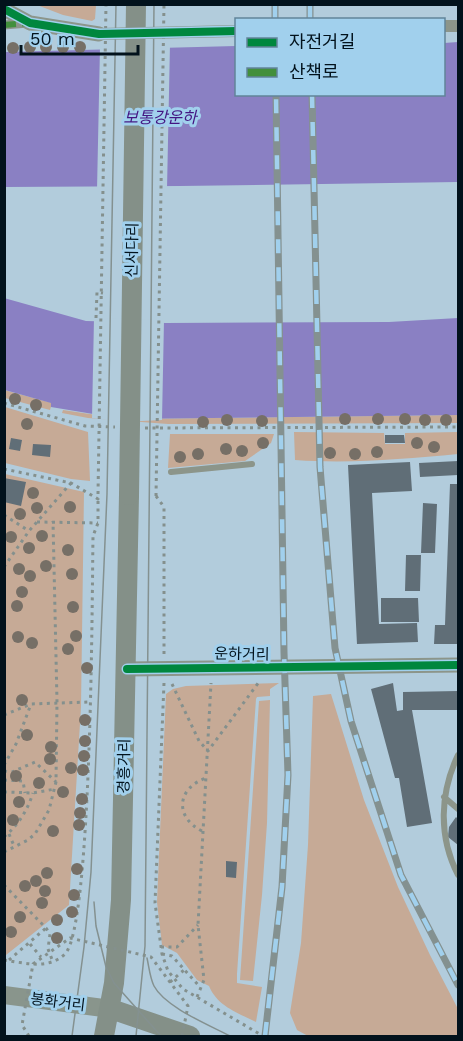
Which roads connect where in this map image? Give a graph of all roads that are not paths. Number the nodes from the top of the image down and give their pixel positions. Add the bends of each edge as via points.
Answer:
1 (136, 4) edge
2 (4, 9) edge
3 (30, 23) junction
4 (4, 25) edge
5 (235, 31) edge
6 (99, 34) joint
7 (252, 464) dead end
8 (171, 472) dead end
9 (129, 495) joint
10 (459, 665) edge
11 (127, 669) junction
12 (459, 755) edge
13 (444, 797) junction
14 (459, 809) edge
15 (459, 875) edge
16 (4, 995) edge
17 (111, 1009) junction
18 (104, 1036) edge
19 (190, 1036) edge

1 - 9 main road, 신서다리, bridge
2 - 3 street
3 - 4 street
3 - 6 street
5 - 6 street
7 - 8 lane
9 - 11 main road, 경흥거리
10 - 11 street, 운하거리
11 - 17 main road, 경흥거리 via 121,900
12 - 13 lane
13 - 14 lane
13 - 15 lane via 443,823
16 - 17 main road, 봉화거리
17 - 18 main road, 경흥거리
17 - 19 main road

